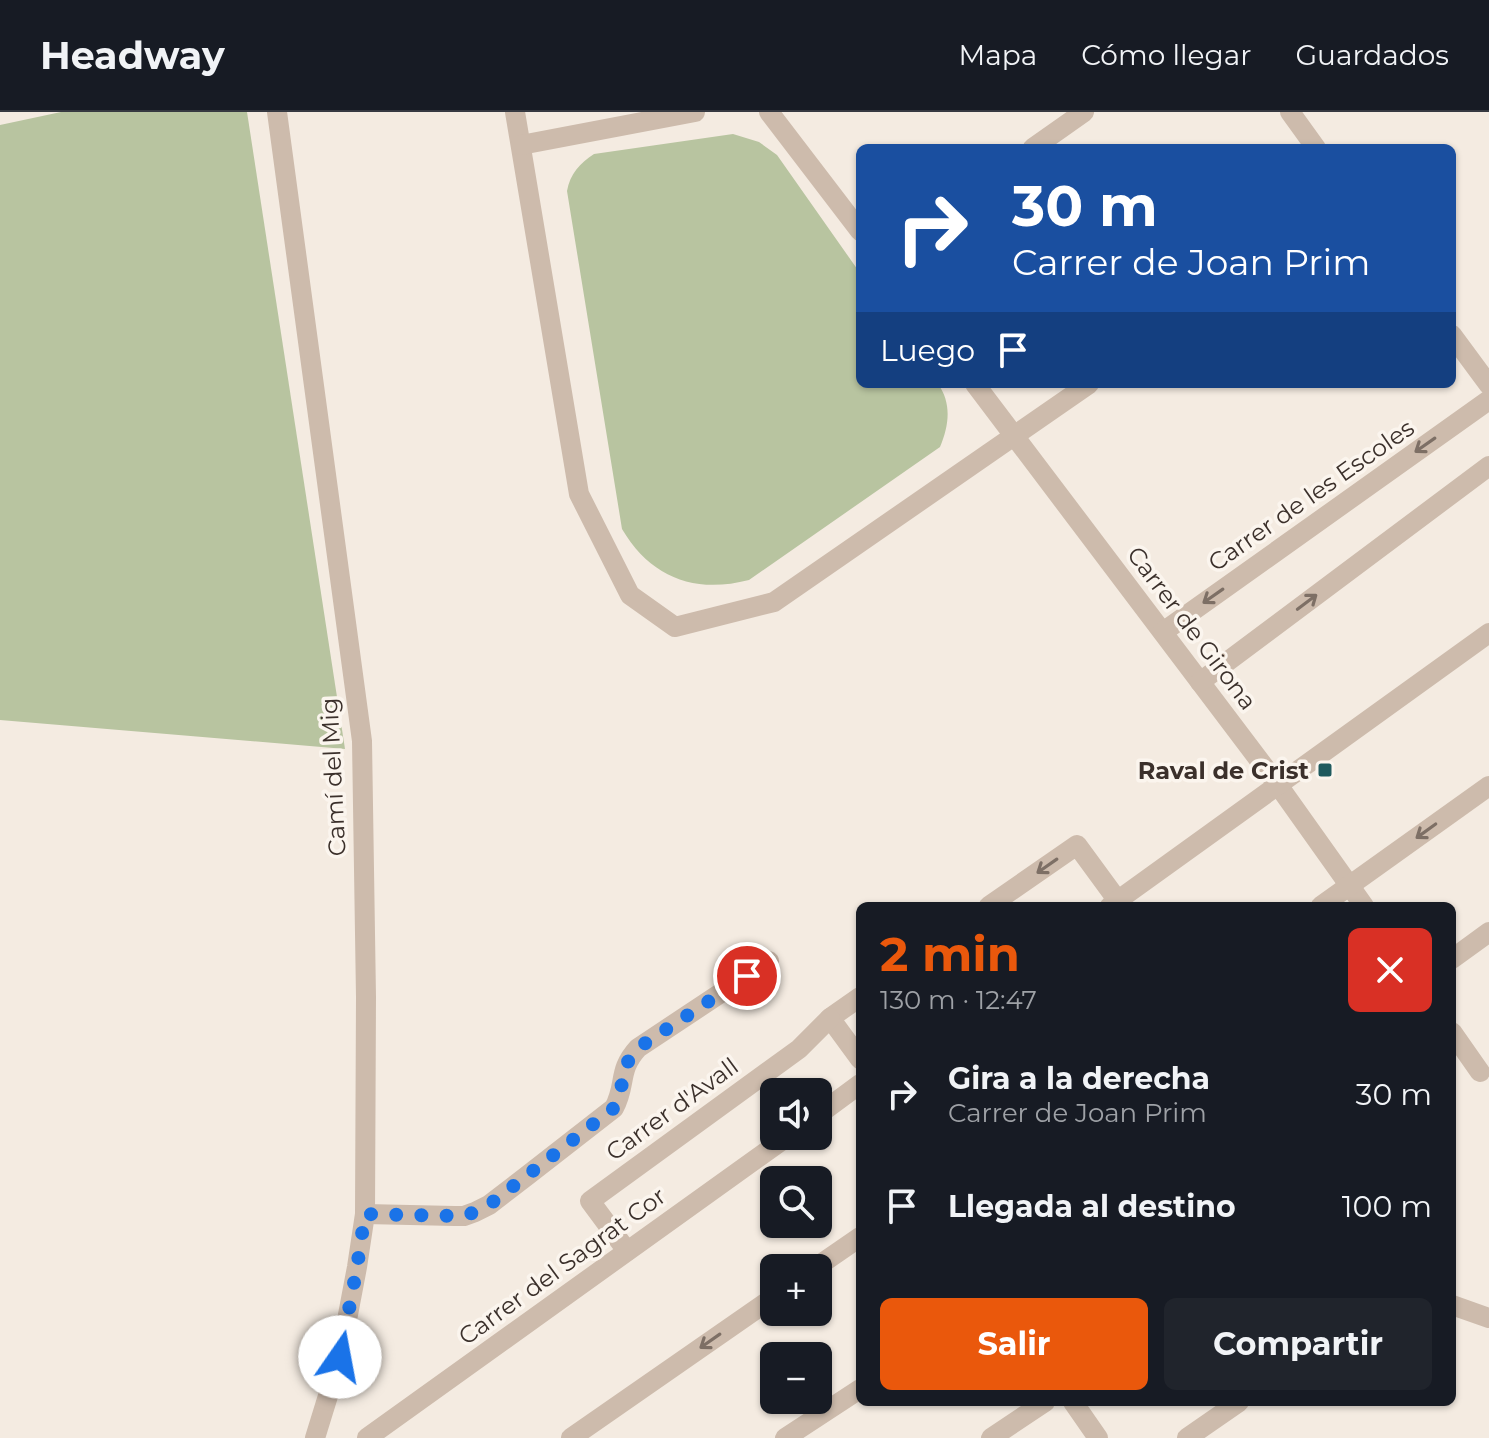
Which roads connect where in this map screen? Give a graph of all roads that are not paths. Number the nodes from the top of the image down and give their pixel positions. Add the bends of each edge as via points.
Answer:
1 (277, 112) edge
2 (515, 112) edge
3 (695, 112) edge
4 (769, 112) edge
5 (1084, 112) edge
6 (1290, 112) edge
7 (1039, 144) edge
8 (1313, 144) edge
9 (521, 145) junction
10 (856, 226) edge
11 (1456, 340) edge
12 (1489, 385) edge
13 (978, 388) edge
14 (1083, 388) edge
15 (1489, 400) edge
16 (1015, 437) junction
17 (1489, 466) edge
18 (1163, 632) junction
19 (1489, 633) edge
20 (1200, 682) junction
21 (1278, 785) junction
22 (1489, 786) edge
23 (1350, 885) junction
24 (995, 902) edge
25 (1113, 902) edge
26 (1115, 902) edge
27 (1327, 902) edge
28 (1361, 902) edge
29 (1489, 932) edge
30 (1456, 956) edge
31 (769, 961) dead end
32 (856, 1000) edge
33 (830, 1018) junction
34 (1456, 1038) edge
35 (856, 1054) edge
36 (1480, 1072) dead end
37 (856, 1087) edge
38 (832, 1105) edge
39 (768, 1150) edge
40 (365, 1214) junction
41 (856, 1240) edge
42 (627, 1251) junction
43 (832, 1256) edge
44 (1456, 1306) edge
45 (760, 1307) edge
46 (1489, 1318) edge
47 (856, 1392) edge
48 (1039, 1406) edge
49 (1076, 1406) edge
50 (1229, 1406) edge
51 (315, 1438) edge
52 (367, 1438) edge
53 (571, 1438) edge
54 (785, 1438) edge
55 (991, 1438) edge
56 (1098, 1438) edge
57 (1187, 1438) edge

1 - 40 street, Camí del Mig via 362,741
2 - 9 street
3 - 9 street
4 - 10 street
5 - 7 street
6 - 8 street
9 - 16 street via 579,494 630,595 675,627 774,602
11 - 12 street
13 - 16 street, Carrer de Girona
14 - 16 street
15 -> 18 street, Carrer de les Escoles
16 - 18 street, Carrer de Girona
20 -> 17 street
18 - 20 street, Carrer de Girona
19 - 21 street
20 - 21 street, Carrer de Girona
21 - 23 street, Carrer de Girona
21 - 26 street
22 -> 23 street
23 - 27 street
23 - 28 street, Carrer de Girona
25 -> 24 street via 1077,845
29 - 30 street
31 - 40 street via 638,1048 624,1067 614,1108 489,1205 464,1216
32 - 33 street, Carrer d'Avall
33 - 35 street
33 - 42 street, Carrer d'Avall via 799,1049 590,1201
34 - 36 street
37 - 38 street
39 - 42 street, Carrer del Sagrat Cor
40 - 51 street, Camí del Mig via 340,1357
41 - 43 street
42 - 52 street, Carrer del Sagrat Cor
44 - 46 street
45 -> 53 street
47 - 54 street
48 - 55 street
49 - 56 street
50 - 57 street

